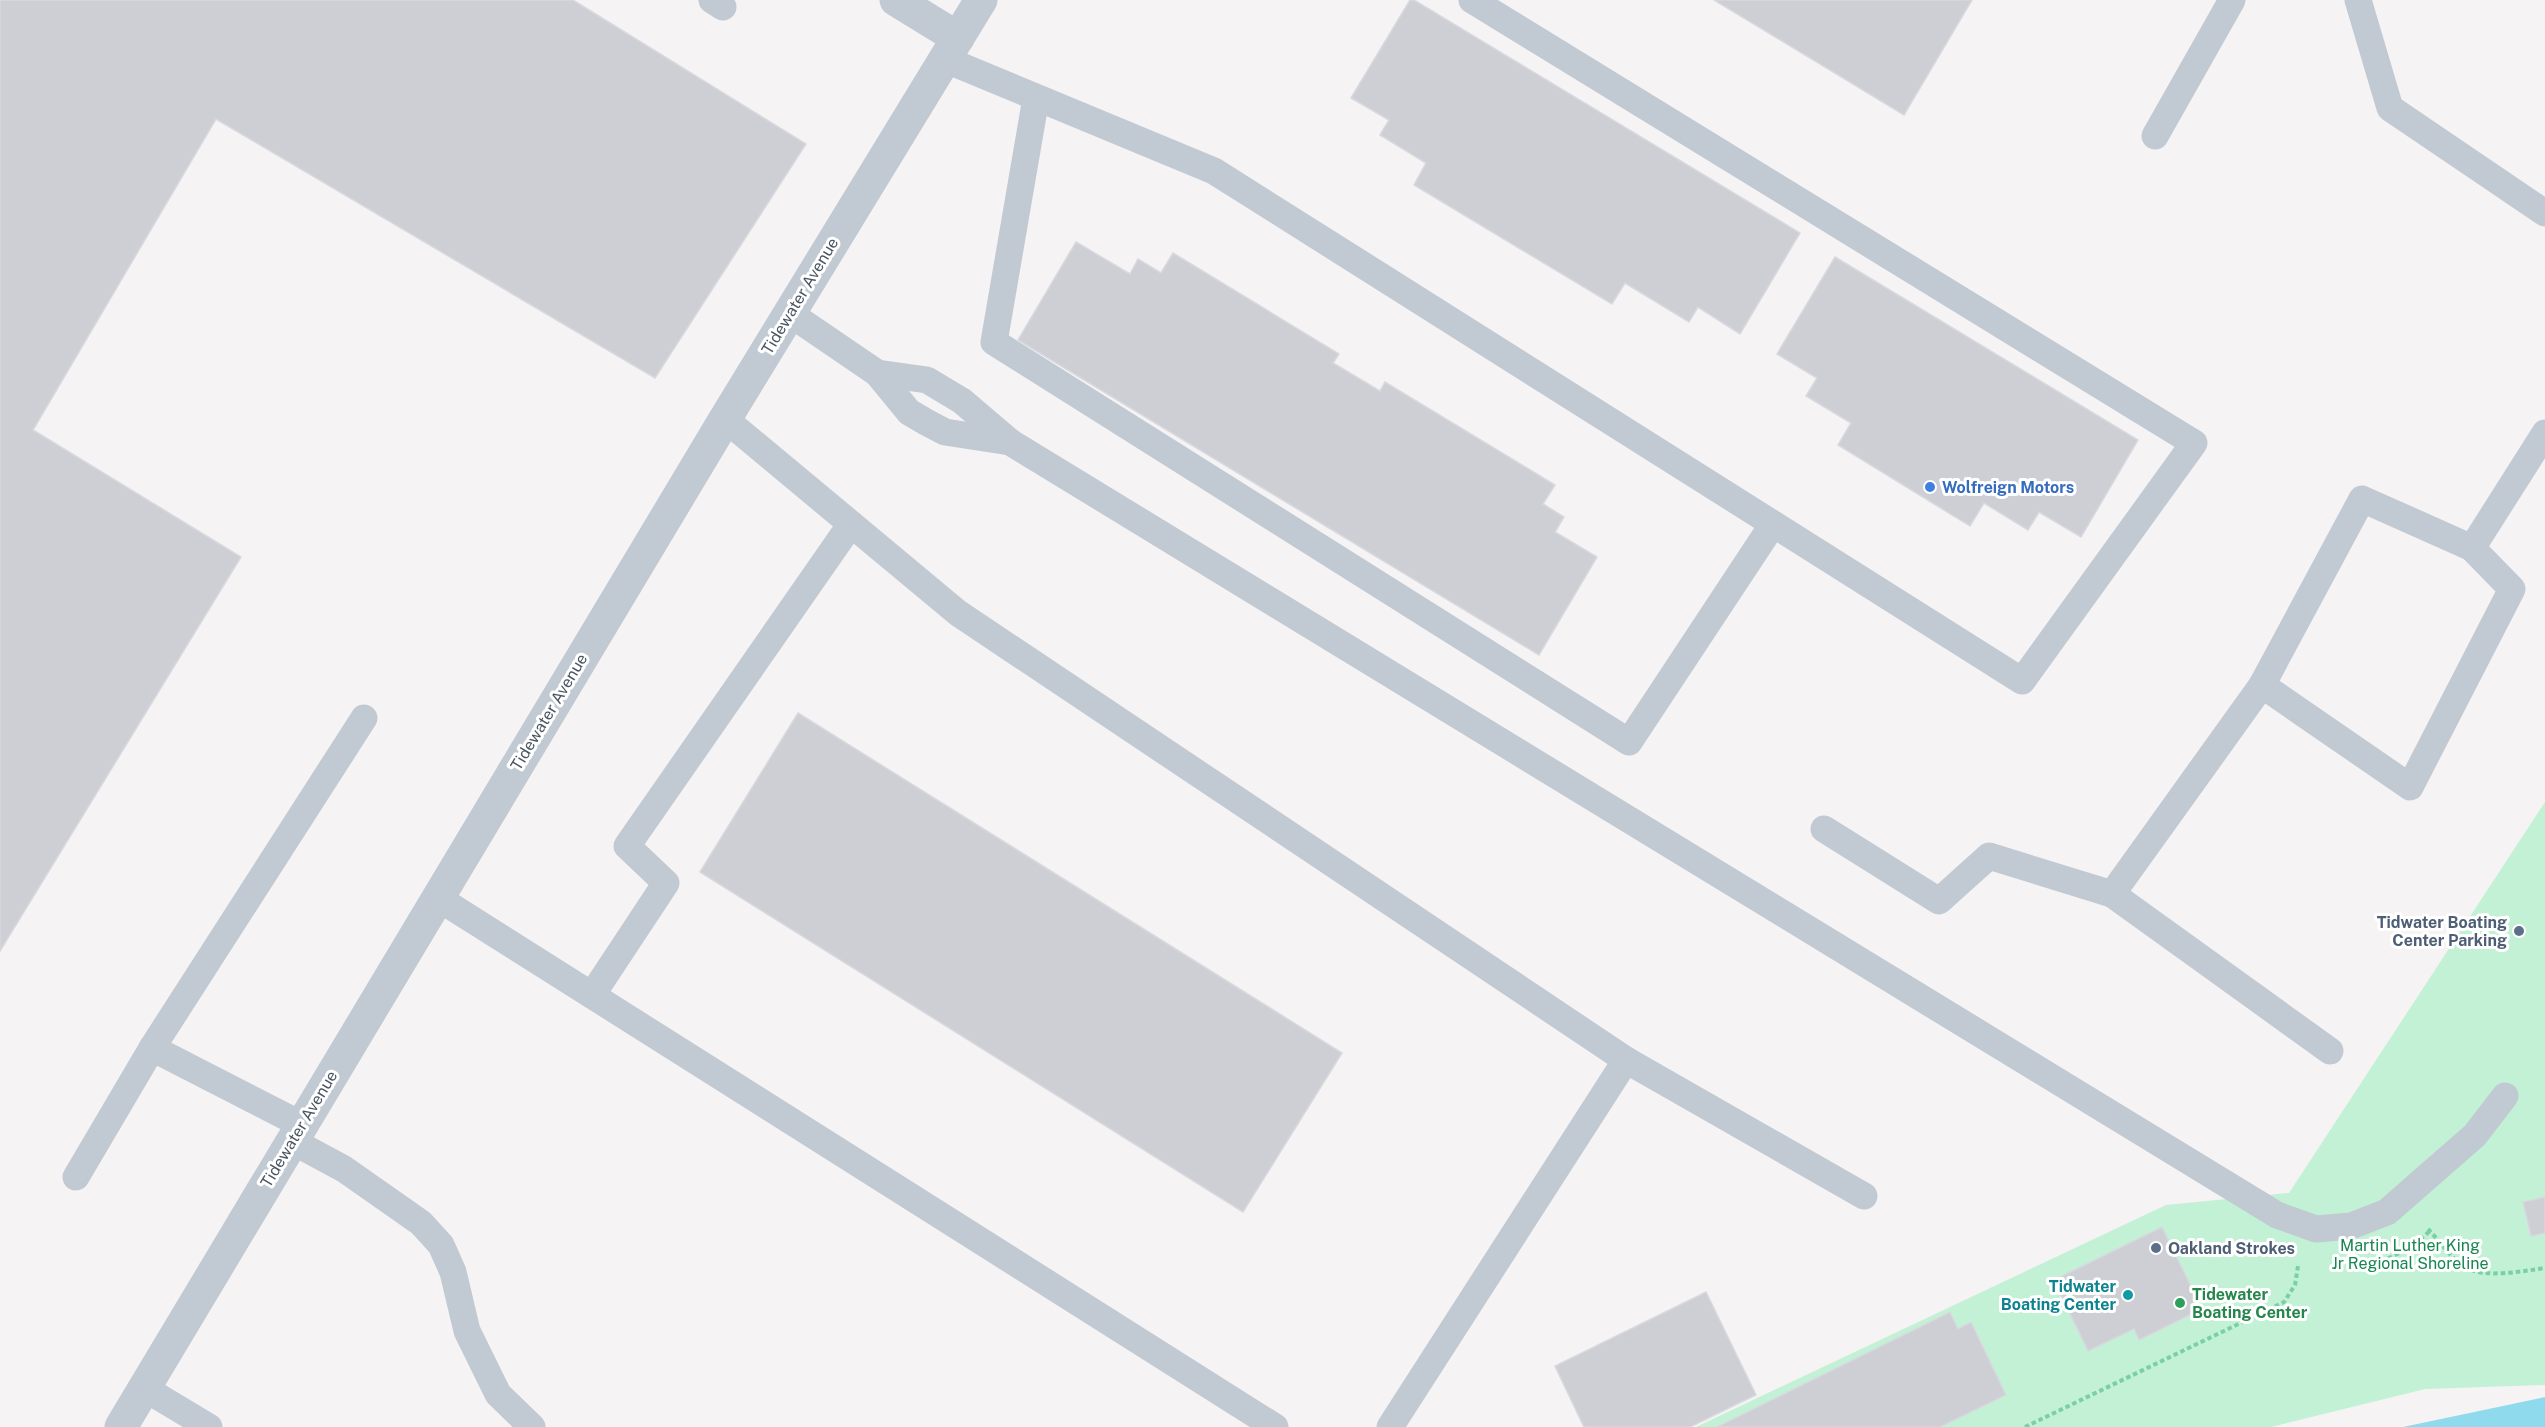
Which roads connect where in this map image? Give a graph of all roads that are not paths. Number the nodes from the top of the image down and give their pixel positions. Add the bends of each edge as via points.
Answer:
1 (896, 0) edge
2 (981, 0) edge
3 (1472, 0) edge
4 (2232, 0) edge
5 (2358, 0) edge
6 (951, 48) junction
7 (1036, 98) junction
8 (2155, 136) dead end
9 (2545, 213) edge
10 (789, 313) junction
11 (877, 374) junction
12 (725, 419) junction
13 (2545, 434) edge
14 (1010, 442) junction
15 (851, 524) junction
16 (1773, 524) junction
17 (2472, 548) junction
18 (2262, 685) junction
19 (364, 718) dead end
20 (1824, 829) dead end
21 (2112, 894) junction
22 (438, 898) junction
23 (592, 995) junction
24 (152, 1048) junction
25 (2330, 1051) dead end
26 (1626, 1060) junction
27 (2505, 1096) dead end
28 (297, 1133) junction
29 (76, 1177) dead end
30 (1864, 1196) dead end
31 (144, 1388) junction
32 (121, 1427) edge
33 (209, 1427) edge
34 (532, 1427) edge
35 (1275, 1427) edge
36 (1390, 1427) edge

1 - 6 street
2 - 6 street, Tidewater Avenue
3 - 16 lane via 2194,443 2022,681
4 - 8 lane
5 - 9 lane via 2390,108
6 - 7 lane
6 - 10 street, Tidewater Avenue
7 - 16 lane via 1214,171
7 - 16 lane via 994,342 1629,742
10 - 11 lane
10 - 12 street, Tidewater Avenue
11 - 14 lane via 927,380 962,401
11 - 14 lane via 909,412 945,432
12 - 15 lane
12 - 22 street, Tidewater Avenue
13 - 17 lane
14 - 27 lane via 2277,1215 2316,1229 2351,1226 2387,1212 2475,1135
15 - 23 lane via 627,846 666,883
15 - 26 lane via 958,613
17 - 18 lane via 2362,499
17 - 18 lane via 2512,589 2410,787
18 - 21 lane
19 - 24 lane
20 - 21 lane via 1939,901 1989,856
21 - 25 lane
22 - 23 lane
22 - 28 street, Tidewater Avenue
23 - 35 lane
24 - 28 lane
24 - 29 lane
26 - 30 lane
26 - 36 lane
28 - 31 street, Tidewater Avenue
28 - 34 lane via 421,1222 441,1245 453,1272 471,1340 498,1394
31 - 32 street, Tidewater Avenue
31 - 33 lane

